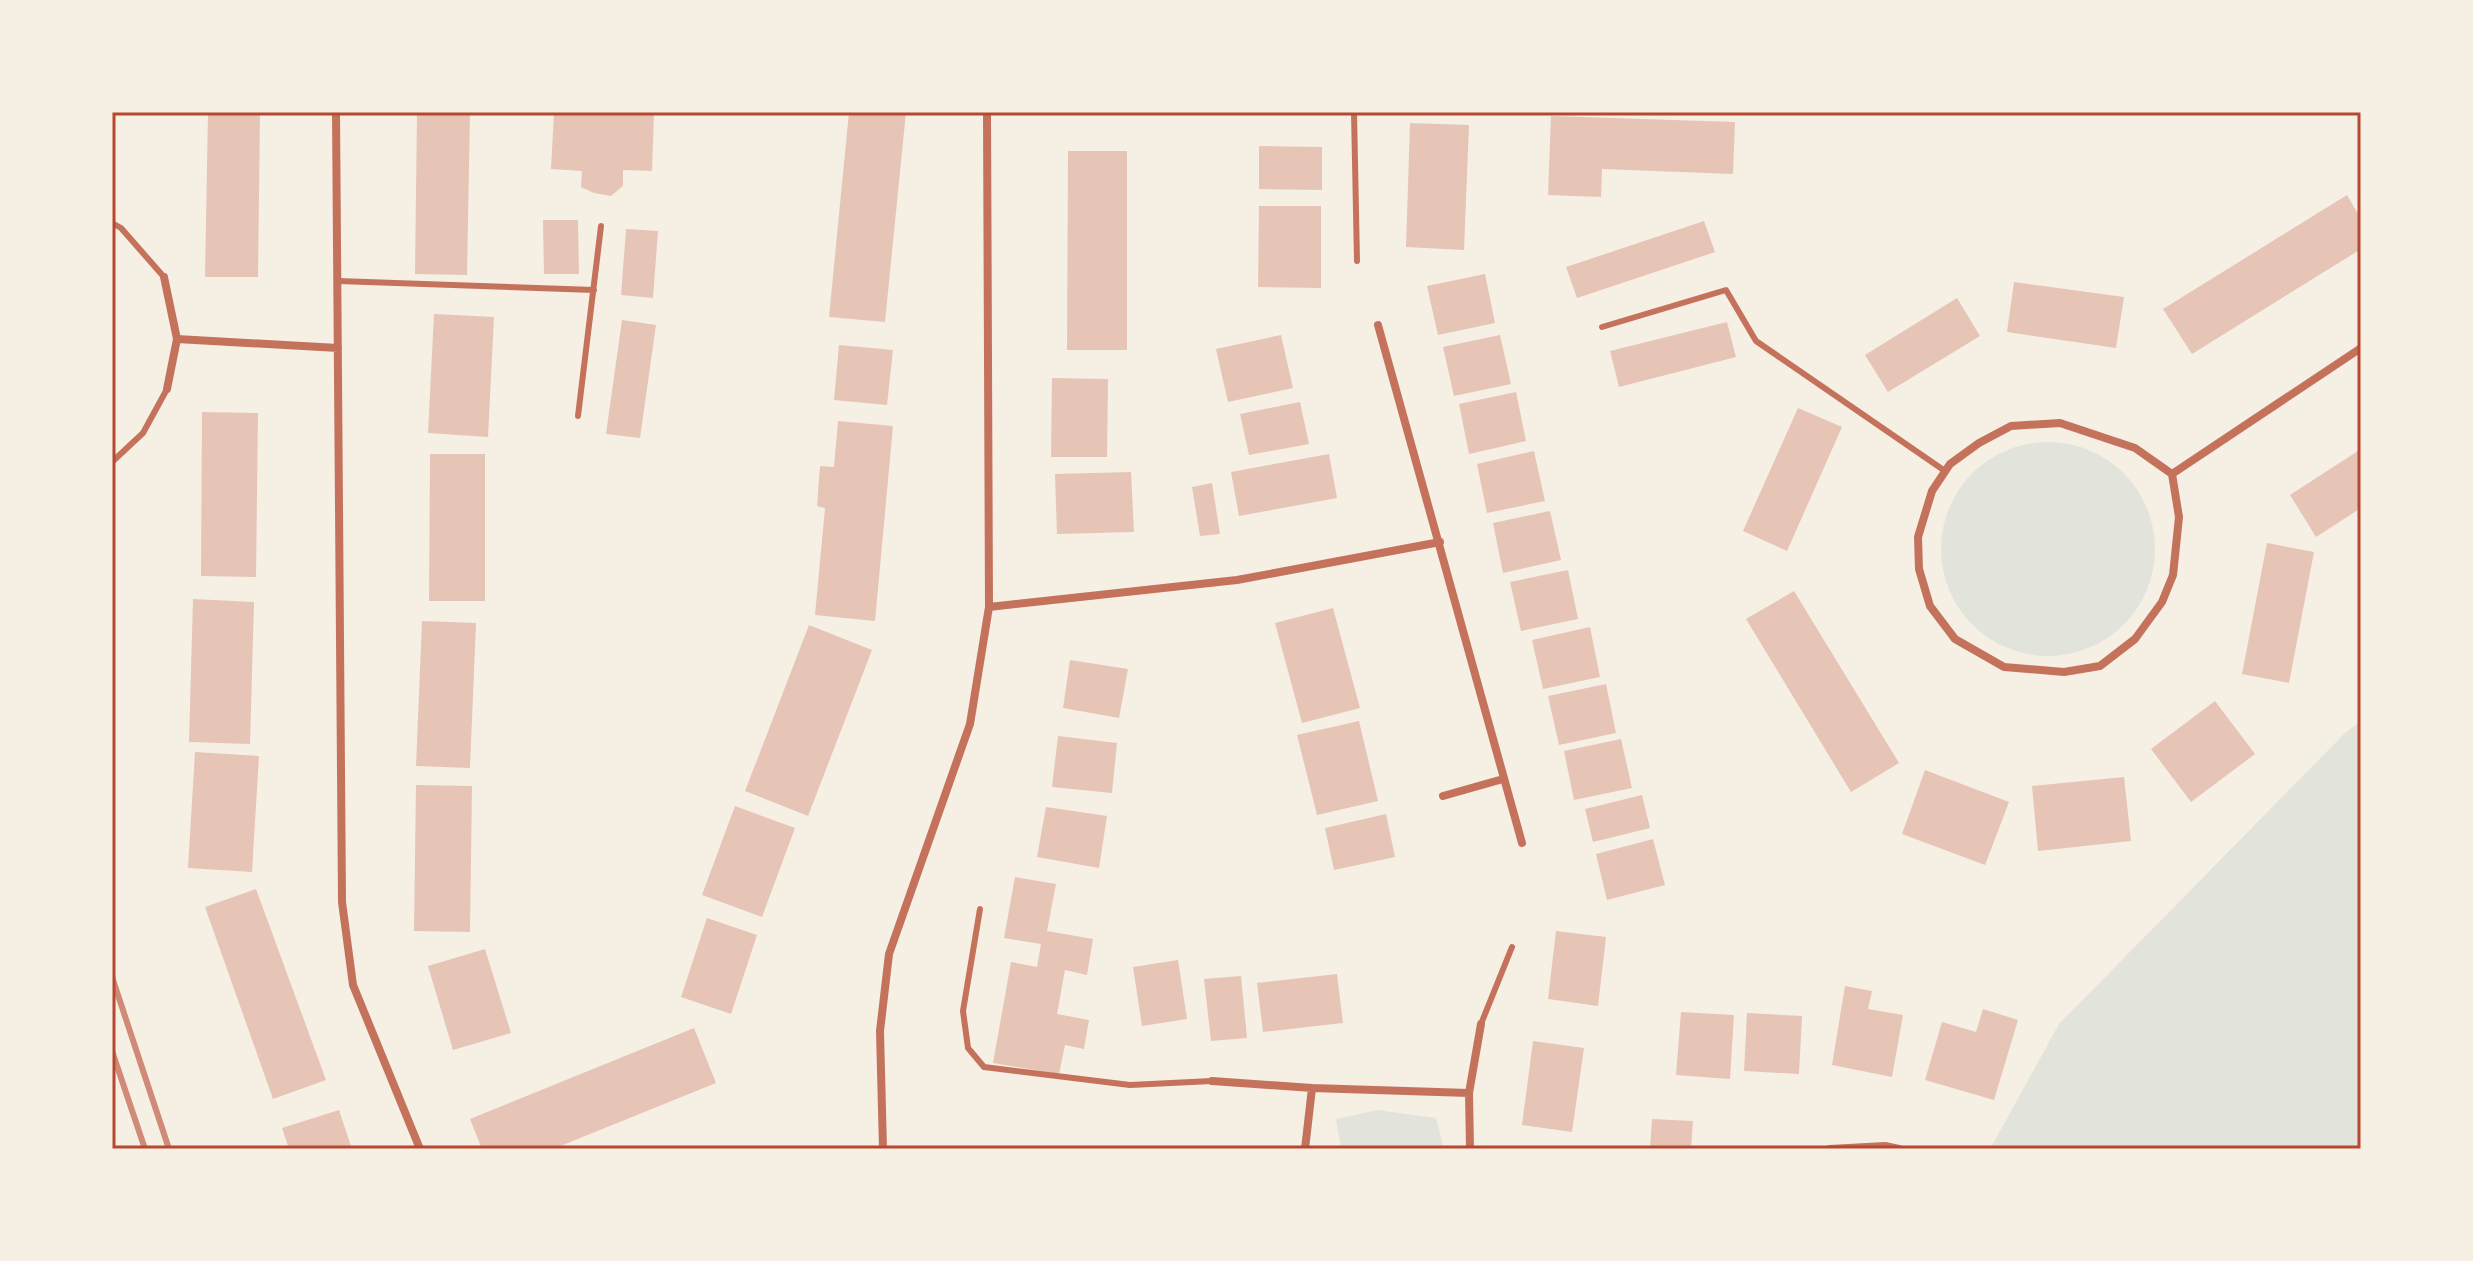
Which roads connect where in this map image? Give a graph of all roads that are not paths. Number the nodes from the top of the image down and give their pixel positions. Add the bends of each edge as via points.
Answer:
1 (336, 112) edge
2 (987, 112) edge
3 (1354, 112) edge
4 (112, 223) edge
5 (601, 226) dead end
6 (1357, 261) dead end
7 (164, 277) joint
8 (338, 281) junction
9 (594, 290) junction
10 (1378, 325) dead end
11 (1602, 327) dead end
12 (177, 339) junction
13 (338, 348) junction
14 (2361, 348) edge
15 (167, 389) joint
16 (578, 416) dead end
17 (112, 462) edge
18 (1945, 471) junction
19 (2172, 474) junction
20 (1440, 542) junction
21 (989, 607) junction
22 (1503, 779) junction
23 (1443, 796) dead end
24 (1522, 843) dead end
25 (980, 909) dead end
26 (1512, 947) dead end
27 (1481, 1024) joint
28 (1212, 1081) joint
29 (1312, 1088) junction
30 (1469, 1093) junction
31 (420, 1149) edge
32 (883, 1149) edge
33 (1305, 1149) edge
34 (1470, 1149) edge
35 (1830, 1149) edge
36 (1899, 1149) edge

1 - 8 street
2 - 21 street
3 - 6 lane
4 - 7 lane
5 - 9 lane
7 - 12 street
8 - 9 lane
8 - 13 street
9 - 16 lane
10 - 20 street
11 - 18 lane via 1726,290 1756,341
12 - 13 street
12 - 15 street
13 - 31 street via 342,902 353,985
14 - 19 street
15 - 17 lane via 143,433
18 - 19 street via 2011,426 2060,423 2135,448
18 - 19 street via 1932,491 1918,537 1919,569 1930,606 1955,639 2004,667 2064,672 2100,666 2135,639 2162,602 2173,575 2179,517
20 - 21 street via 1237,580
20 - 22 street
21 - 32 street via 970,724 889,954 880,1031
22 - 23 street
22 - 24 street
25 - 28 lane via 963,1011 968,1048 984,1067 1130,1085
26 - 27 lane
27 - 30 street
28 - 29 street
29 - 30 street
29 - 33 street
30 - 34 street
35 - 36 street

